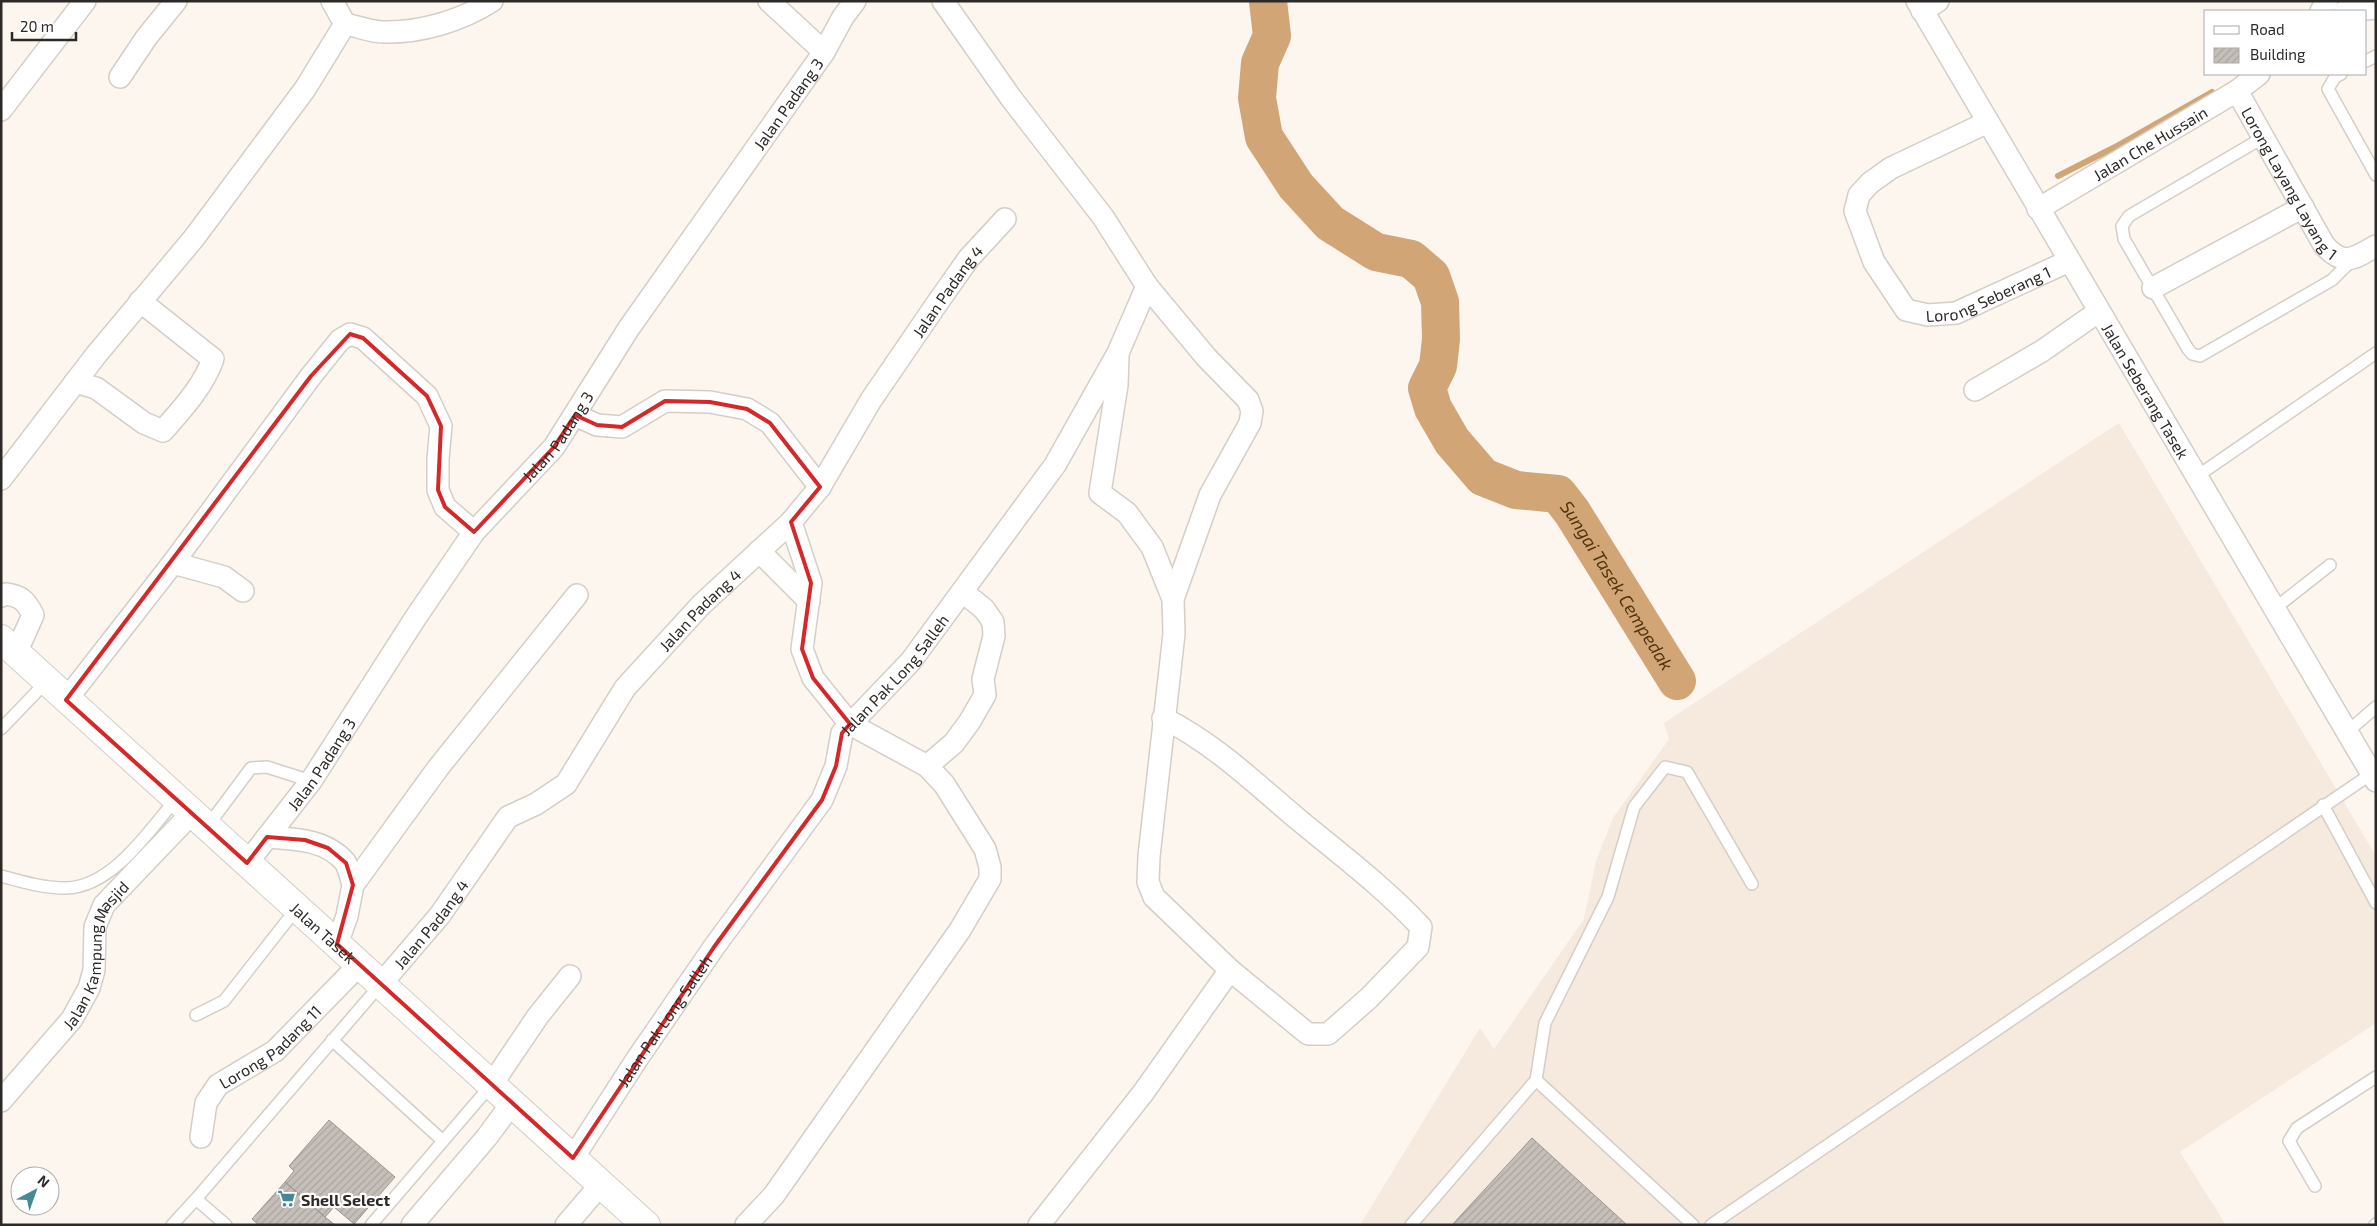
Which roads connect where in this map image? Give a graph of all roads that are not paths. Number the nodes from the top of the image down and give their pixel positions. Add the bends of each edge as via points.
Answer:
1 (85, 1) edge
2 (176, 1) edge
3 (332, 1) edge
4 (492, 1) edge
5 (770, 1) edge
6 (855, 1) edge
7 (943, 1) edge
8 (1926, 5) edge
9 (2375, 9) edge
10 (2360, 10) edge
11 (345, 24) junction
12 (824, 52) junction
13 (2258, 75) edge
14 (2340, 75) edge
15 (120, 78) dead end
16 (2238, 91) junction
17 (1, 110) edge
18 (1988, 122) junction
19 (2264, 137) junction
20 (2376, 175) edge
21 (2303, 207) junction
22 (2038, 209) junction
23 (1005, 219) dead end
24 (2376, 246) edge
25 (2352, 259) junction
26 (2069, 261) junction
27 (1147, 286) junction
28 (2152, 288) junction
29 (140, 301) junction
30 (2098, 312) junction
31 (1118, 353) junction
32 (2376, 353) edge
33 (75, 382) junction
34 (1975, 390) dead end
35 (575, 415) junction
36 (2196, 477) junction
37 (1, 479) edge
38 (820, 487) junction
39 (791, 522) junction
40 (474, 532) junction
41 (759, 551) junction
42 (173, 563) junction
43 (2330, 565) dead end
44 (243, 591) dead end
45 (963, 592) junction
46 (577, 594) dead end
47 (1, 596) edge
48 (1173, 599) junction
49 (809, 601) junction
50 (2274, 609) junction
51 (9, 646) edge
52 (47, 681) junction
53 (66, 700) junction
54 (2376, 707) edge
55 (1163, 718) junction
56 (850, 724) junction
57 (1, 729) edge
58 (2346, 732) junction
59 (927, 766) junction
60 (2374, 778) edge
61 (310, 781) junction
62 (2323, 805) junction
63 (192, 813) junction
64 (267, 837) junction
65 (248, 863) junction
66 (1, 876) edge
67 (1752, 884) dead end
68 (353, 885) junction
69 (2376, 903) edge
70 (297, 908) junction
71 (337, 944) junction
72 (359, 965) junction
73 (1230, 970) junction
74 (570, 976) dead end
75 (381, 984) junction
76 (196, 1015) dead end
77 (332, 1040) junction
78 (2376, 1077) edge
79 (1536, 1080) junction
80 (492, 1084) junction
81 (1, 1101) edge
82 (512, 1103) junction
83 (201, 1138) dead end
84 (443, 1141) junction
85 (573, 1158) junction
86 (601, 1184) junction
87 (2315, 1186) dead end
88 (196, 1199) junction
89 (414, 1223) edge
90 (172, 1225) edge
91 (226, 1225) edge
92 (371, 1225) edge
93 (566, 1225) edge
94 (646, 1225) edge
95 (746, 1225) edge
96 (1039, 1225) edge
97 (1411, 1225) edge
98 (1693, 1225) edge
99 (1711, 1225) edge

1 - 17 street
2 - 15 street
3 - 11 street
4 - 11 street via 480,9 423,29 381,32
5 - 12 street
6 - 12 street, Jalan Padang 3
7 - 27 street via 1011,98 1103,217
8 - 18 street, Jalan Seberang Tasek
9 - 10 street
11 - 29 street via 305,89 200,230
12 - 35 street, Jalan Padang 3 via 629,328
13 - 16 street, Jalan Che Hussain
14 - 20 lane via 2328,89
16 - 19 street, Lorong Layang Layang 1
16 - 22 street, Jalan Che Hussain
18 - 22 street, Jalan Seberang Tasek
18 - 26 street, Lorong Seberang 1 via 1891,168 1870,182 1859,195 1855,211 1874,262 1906,310 1928,315 1956,313
19 - 21 street, Lorong Layang Layang 1
19 - 28 lane via 2129,216 2122,226 2124,239
21 - 25 street, Lorong Layang Layang 1 via 2333,255 2344,260
21 - 28 street
22 - 26 street, Jalan Seberang Tasek
23 - 38 street, Jalan Padang 4 via 970,258 927,318 871,400
24 - 25 street
25 - 28 lane via 2332,280 2200,356 2188,349
26 - 30 street, Jalan Seberang Tasek
27 - 31 street, Jalan Pak Long Salleh
27 - 48 street via 1206,357 1248,400 1252,411 1250,423 1210,495
29 - 33 street
29 - 33 street via 213,359 208,373 186,404 163,431 144,423 96,388
30 - 34 street via 2042,351
30 - 36 street, Jalan Seberang Tasek
31 - 45 street, Jalan Pak Long Salleh via 1055,465
31 - 48 street via 1100,494 1127,513 1152,547
32 - 36 lane
33 - 37 street
35 - 38 street via 597,425 622,427 665,401 710,402 747,409 770,423
35 - 40 street, Jalan Padang 3 via 554,447
36 - 50 street, Jalan Seberang Tasek
38 - 39 street, Jalan Padang 4
39 - 41 street, Jalan Padang 4
39 - 49 street via 811,583
40 - 42 street via 444,508 438,490 441,426 427,396 362,338 350,334 340,340 311,376
40 - 61 street, Jalan Padang 3
41 - 49 street
41 - 75 street, Jalan Padang 4 via 701,605 625,688 566,784 536,804 508,817 440,915
42 - 44 street via 224,577
42 - 53 street
43 - 50 lane
45 - 56 street, Jalan Pak Long Salleh via 911,661
45 - 59 street via 984,609 993,622 994,636 983,679 985,695 954,743
46 - 68 street via 438,768
47 - 51 street via 18,596 27,603 33,615
48 - 55 street via 1174,634
49 - 56 street via 802,649 813,678
50 - 58 street, Jalan Seberang Tasek
51 - 52 main road, Jalan Tasek
52 - 53 main road, Jalan Tasek
52 - 57 lane
53 - 63 main road, Jalan Tasek
54 - 58 lane
55 - 73 street via 1148,882 1161,905
55 - 73 street via 1181,727 1228,762 1365,875 1421,927 1418,947 1369,998 1328,1034 1308,1034
56 - 59 street
56 - 85 street, Jalan Pak Long Salleh via 842,733 836,766 822,800 709,955
58 - 60 street, Jalan Seberang Tasek
59 - 95 street via 944,784 985,849 990,879 960,930 774,1195
60 - 62 lane
61 - 63 lane via 267,767 251,768
61 - 64 street, Jalan Padang 3
62 - 69 lane
62 - 99 lane
63 - 65 main road, Jalan Tasek
63 - 66 lane via 97,879 68,888 39,886
63 - 81 street, Jalan Kampung Masjid via 104,905 95,927 94,970 89,988 72,1019
64 - 65 street, Jalan Padang 3
64 - 68 street via 305,840 328,848 346,863
65 - 70 main road, Jalan Tasek
67 - 79 lane via 1687,772 1665,767 1634,807 1608,896 1545,1023
68 - 71 street
70 - 71 main road, Jalan Tasek
70 - 76 lane via 224,1000
71 - 72 main road, Jalan Tasek
72 - 75 main road, Jalan Tasek
72 - 83 street, Lorong Padang 11 via 275,1051 218,1085 206,1103
73 - 96 street via 1143,1093
74 - 80 street via 538,1016
75 - 77 lane
75 - 80 main road, Jalan Tasek
77 - 84 lane
77 - 88 lane
78 - 87 lane via 2297,1128 2289,1141
79 - 97 lane
79 - 98 lane
80 - 82 main road, Jalan Tasek
80 - 84 lane
82 - 85 main road, Jalan Tasek
82 - 89 street
84 - 92 lane
85 - 86 main road, Jalan Tasek
86 - 93 street
86 - 94 main road, Jalan Tasek
88 - 90 lane
88 - 91 lane

